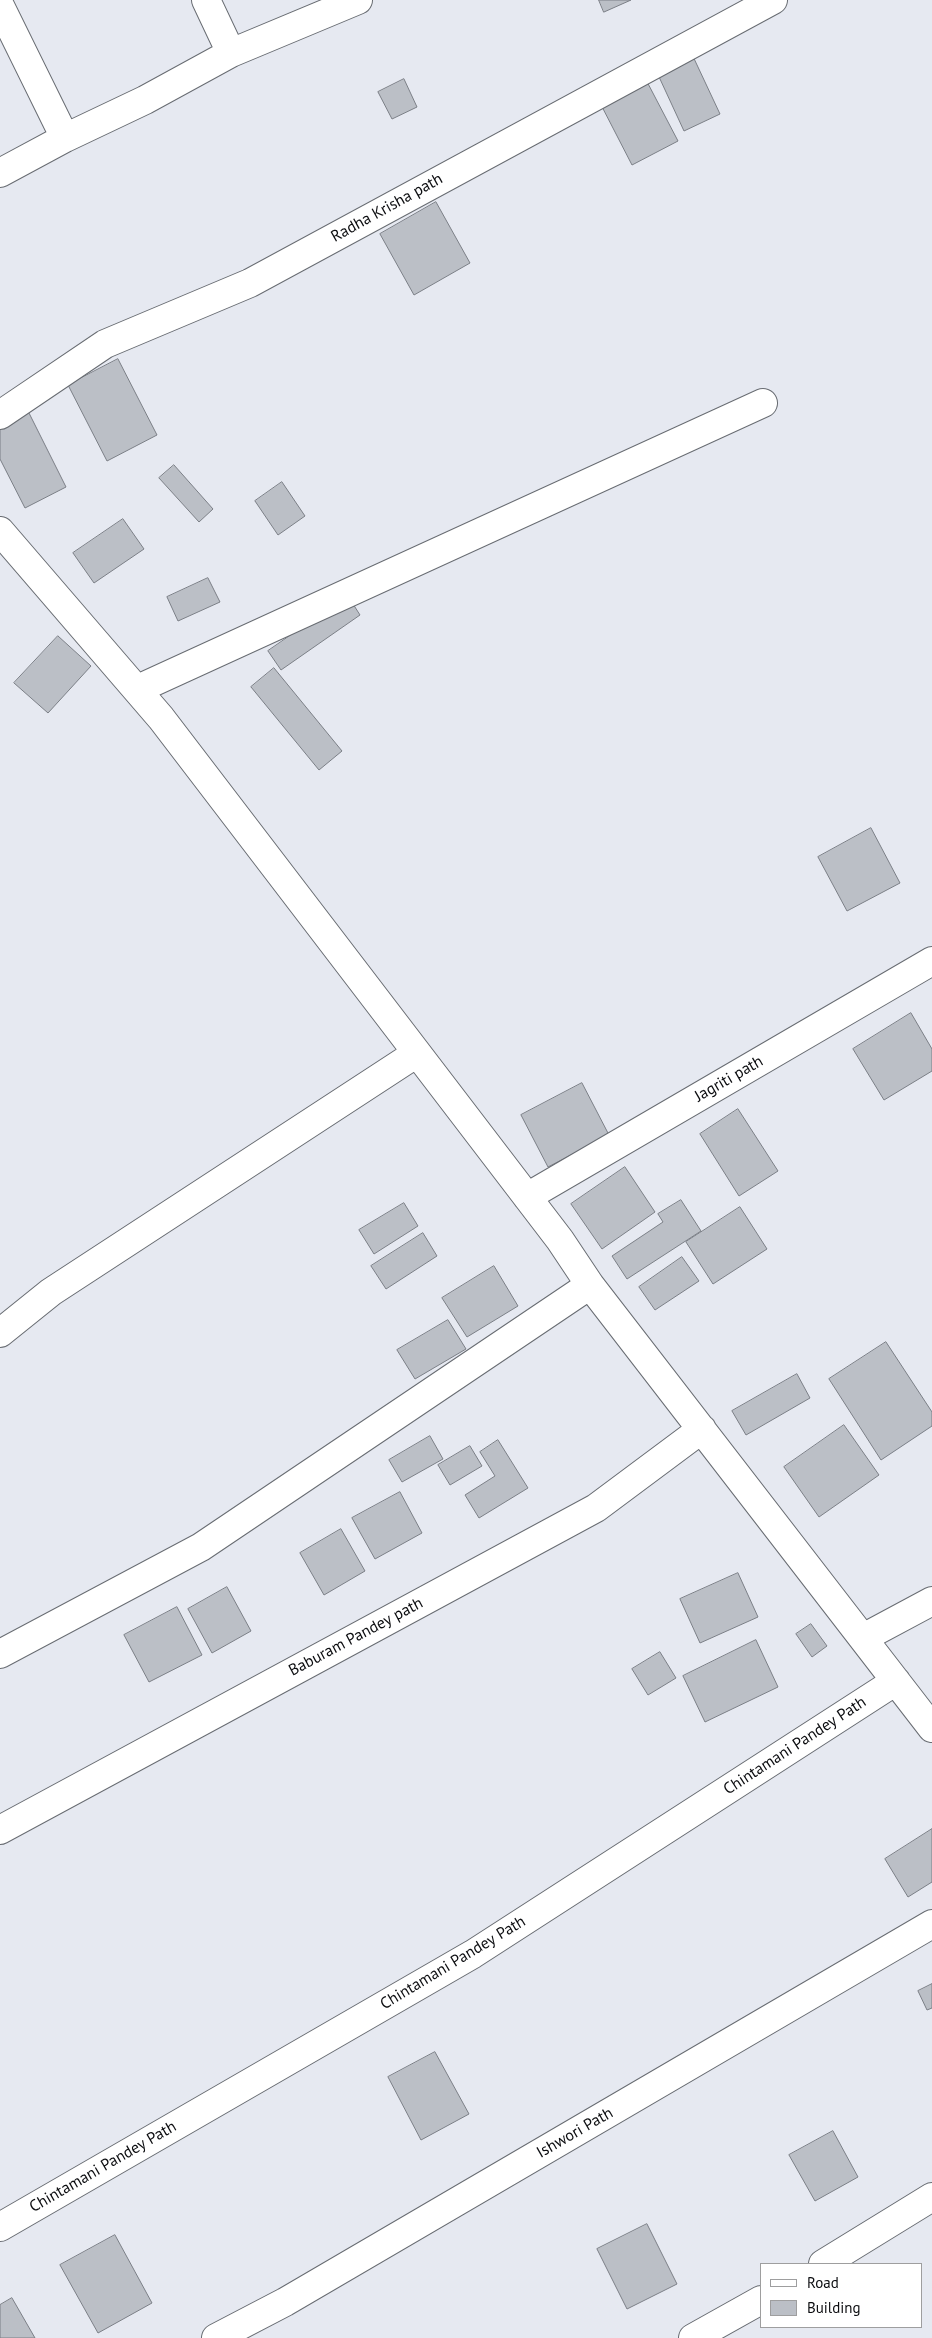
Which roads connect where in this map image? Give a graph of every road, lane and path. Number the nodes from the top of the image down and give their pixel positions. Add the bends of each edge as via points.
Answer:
1 (206, 0) edge
2 (358, 0) edge
3 (773, 0) edge
4 (0, 6) edge
5 (231, 53) junction
6 (65, 138) junction
7 (0, 173) edge
8 (763, 403) dead end
9 (0, 414) edge
10 (0, 531) edge
11 (138, 689) junction
12 (932, 961) edge
13 (417, 1053) junction
14 (527, 1197) junction
15 (590, 1285) junction
16 (0, 1333) edge
17 (702, 1429) junction
18 (932, 1601) edge
19 (863, 1638) junction
20 (0, 1654) edge
21 (896, 1681) junction
22 (932, 1728) edge
23 (0, 1830) edge
24 (932, 1924) edge
25 (932, 2197) edge
26 (0, 2227) edge
27 (825, 2263) edge
28 (760, 2301) edge
29 (216, 2338) edge
30 (693, 2338) edge

1 - 5 street
2 - 5 street
3 - 9 street, Radha Krisha path via 250,283 105,344
4 - 6 street
5 - 6 street
6 - 7 street
8 - 11 street
10 - 11 street
11 - 13 street
12 - 14 street, Jagriti path
13 - 14 street
13 - 16 street via 51,1292
14 - 15 street
15 - 17 street
15 - 20 street via 202,1547
17 - 19 street
17 - 23 street, Baburam Pandey path via 596,1508
18 - 19 street
19 - 21 street
21 - 22 street
21 - 26 street, Chintamani Pandey Path via 473,1954
24 - 29 street, Ishwori Path via 284,2302
25 - 27 street
28 - 30 street

